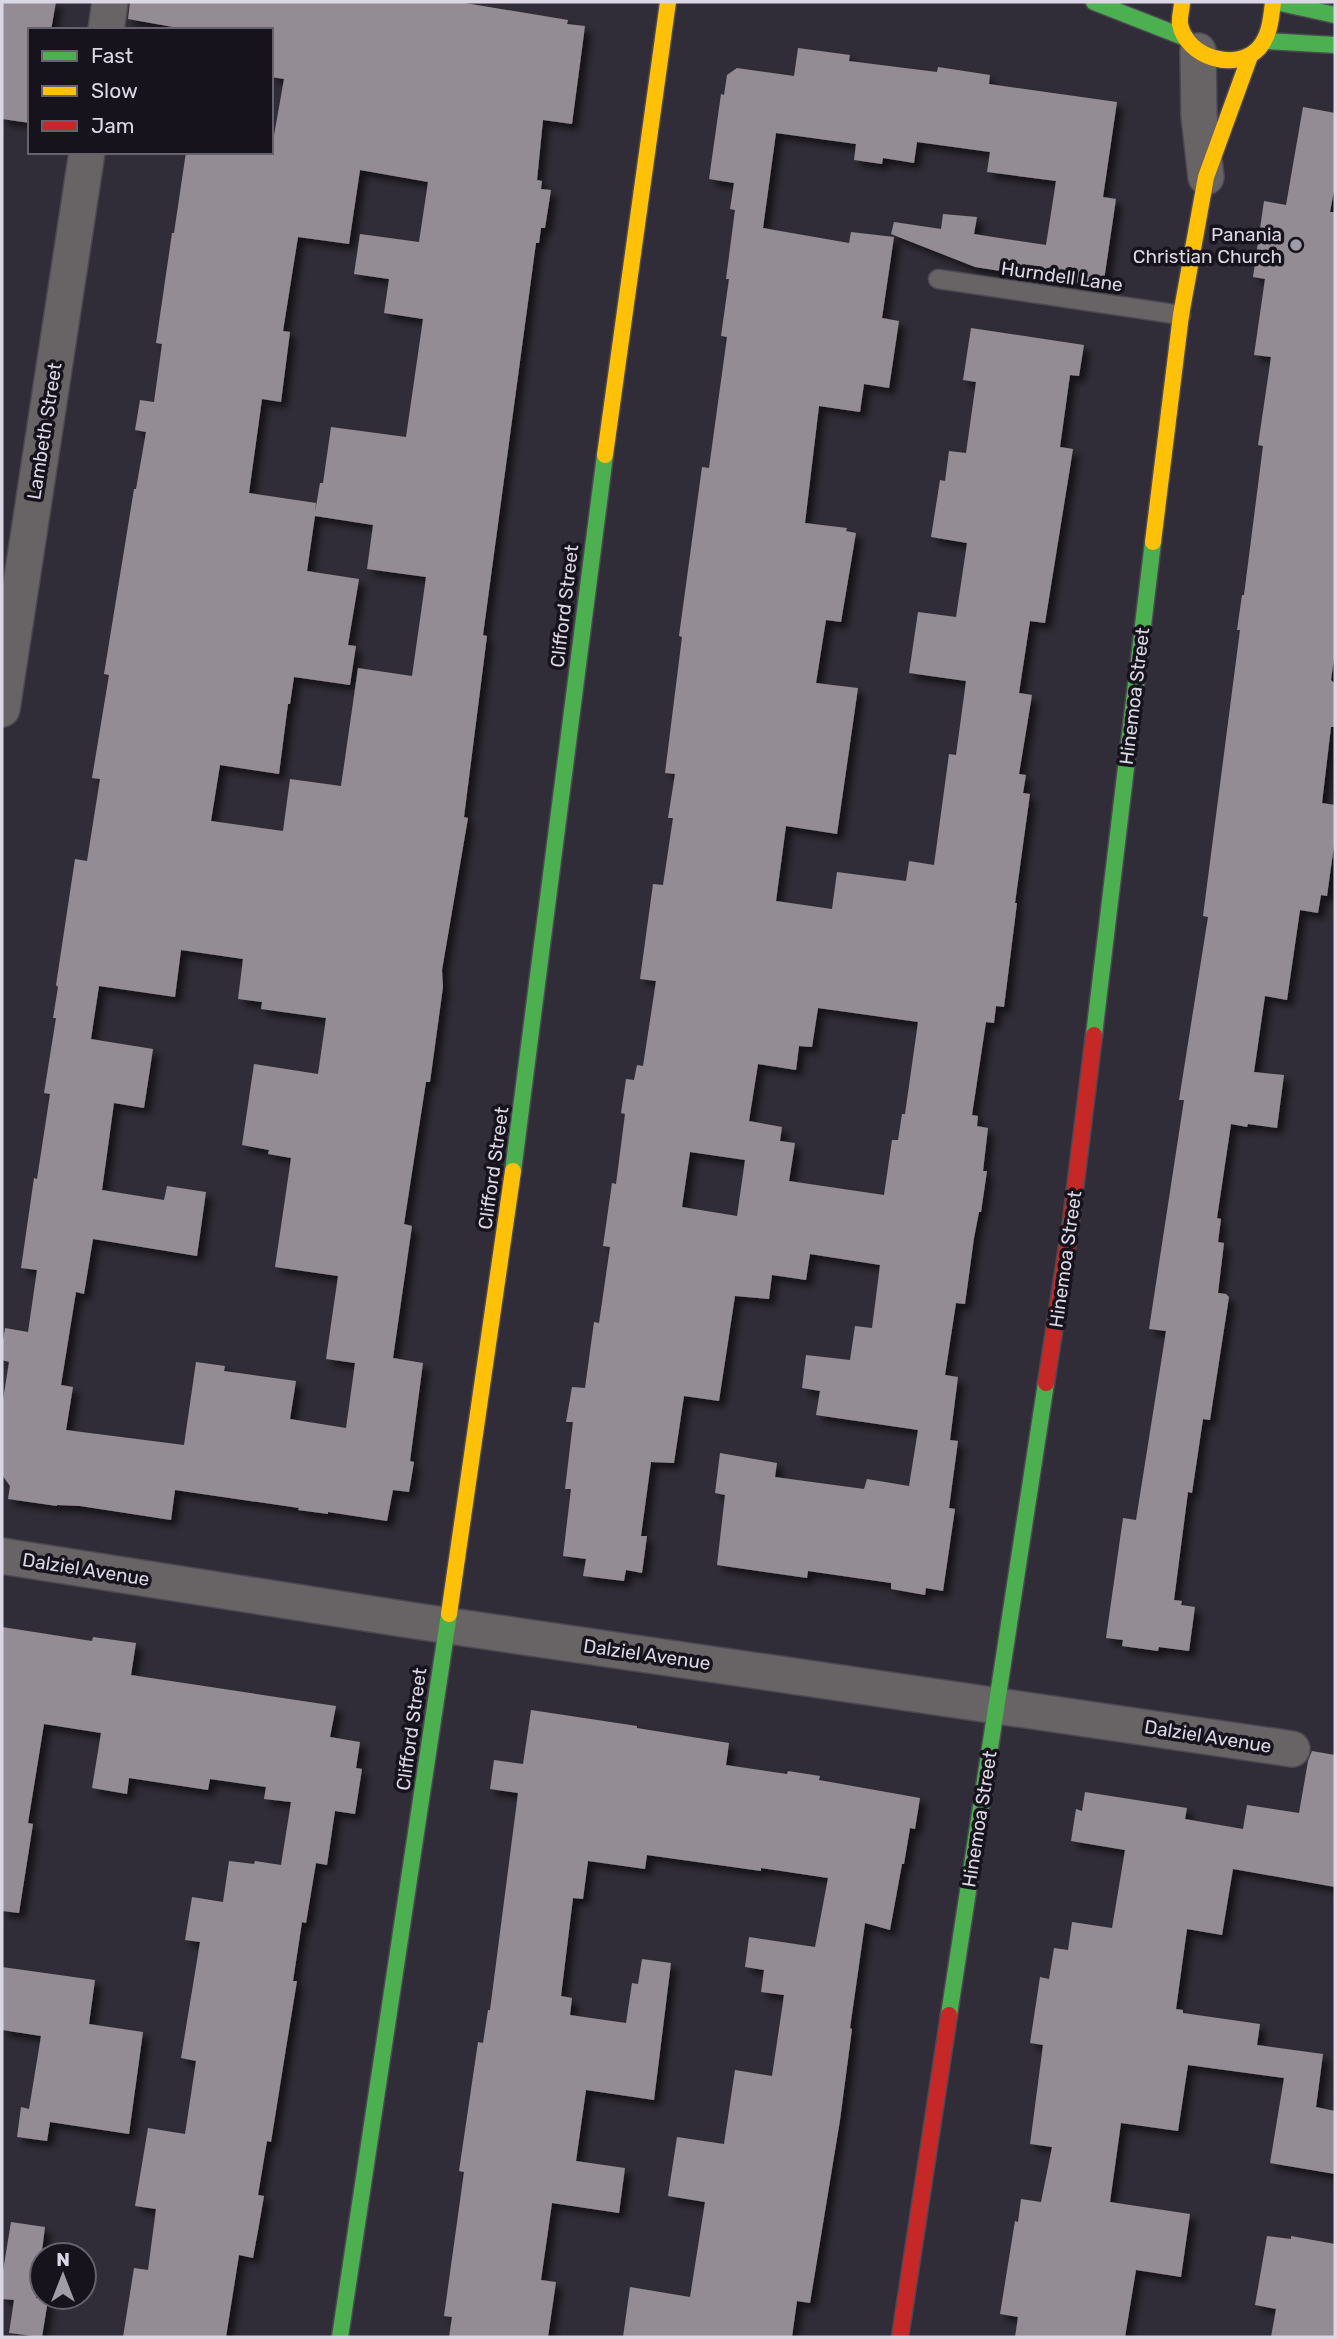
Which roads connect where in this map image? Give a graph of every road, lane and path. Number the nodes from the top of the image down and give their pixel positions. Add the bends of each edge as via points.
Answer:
1 (110, 2) edge
2 (668, 2) edge
3 (1094, 2) edge
4 (1182, 2) edge
5 (1274, 2) edge
6 (1335, 15) edge
7 (106, 28) edge
8 (1266, 41) junction
9 (1192, 45) junction
10 (1335, 45) edge
11 (1250, 56) junction
12 (87, 154) edge
13 (1206, 177) junction
14 (938, 279) dead end
15 (1181, 315) junction
16 (2, 709) edge
17 (2, 1556) edge
18 (447, 1625) junction
19 (996, 1705) junction
20 (1292, 1749) dead end
21 (340, 2337) edge
22 (900, 2337) edge

1 - 7 street
2 - 18 street, Clifford Street via 604,459 527,1072
3 - 9 street
4 - 9 street via 1180,23
5 - 6 street
5 - 8 street via 1274,22
8 - 10 street
8 - 11 street
9 - 11 street via 1214,59 1233,61
9 - 13 street, Hinemoa Street
11 - 13 street, Hinemoa Street
12 - 16 street, Lambeth Street
13 - 15 street, Hinemoa Street
14 - 15 lane, Hurndell Lane
15 - 19 street, Hinemoa Street via 1083,1127
17 - 18 street, Dalziel Avenue
18 - 19 street, Dalziel Avenue
18 - 21 street, Clifford Street
19 - 20 street, Dalziel Avenue
19 - 22 street, Hinemoa Street

